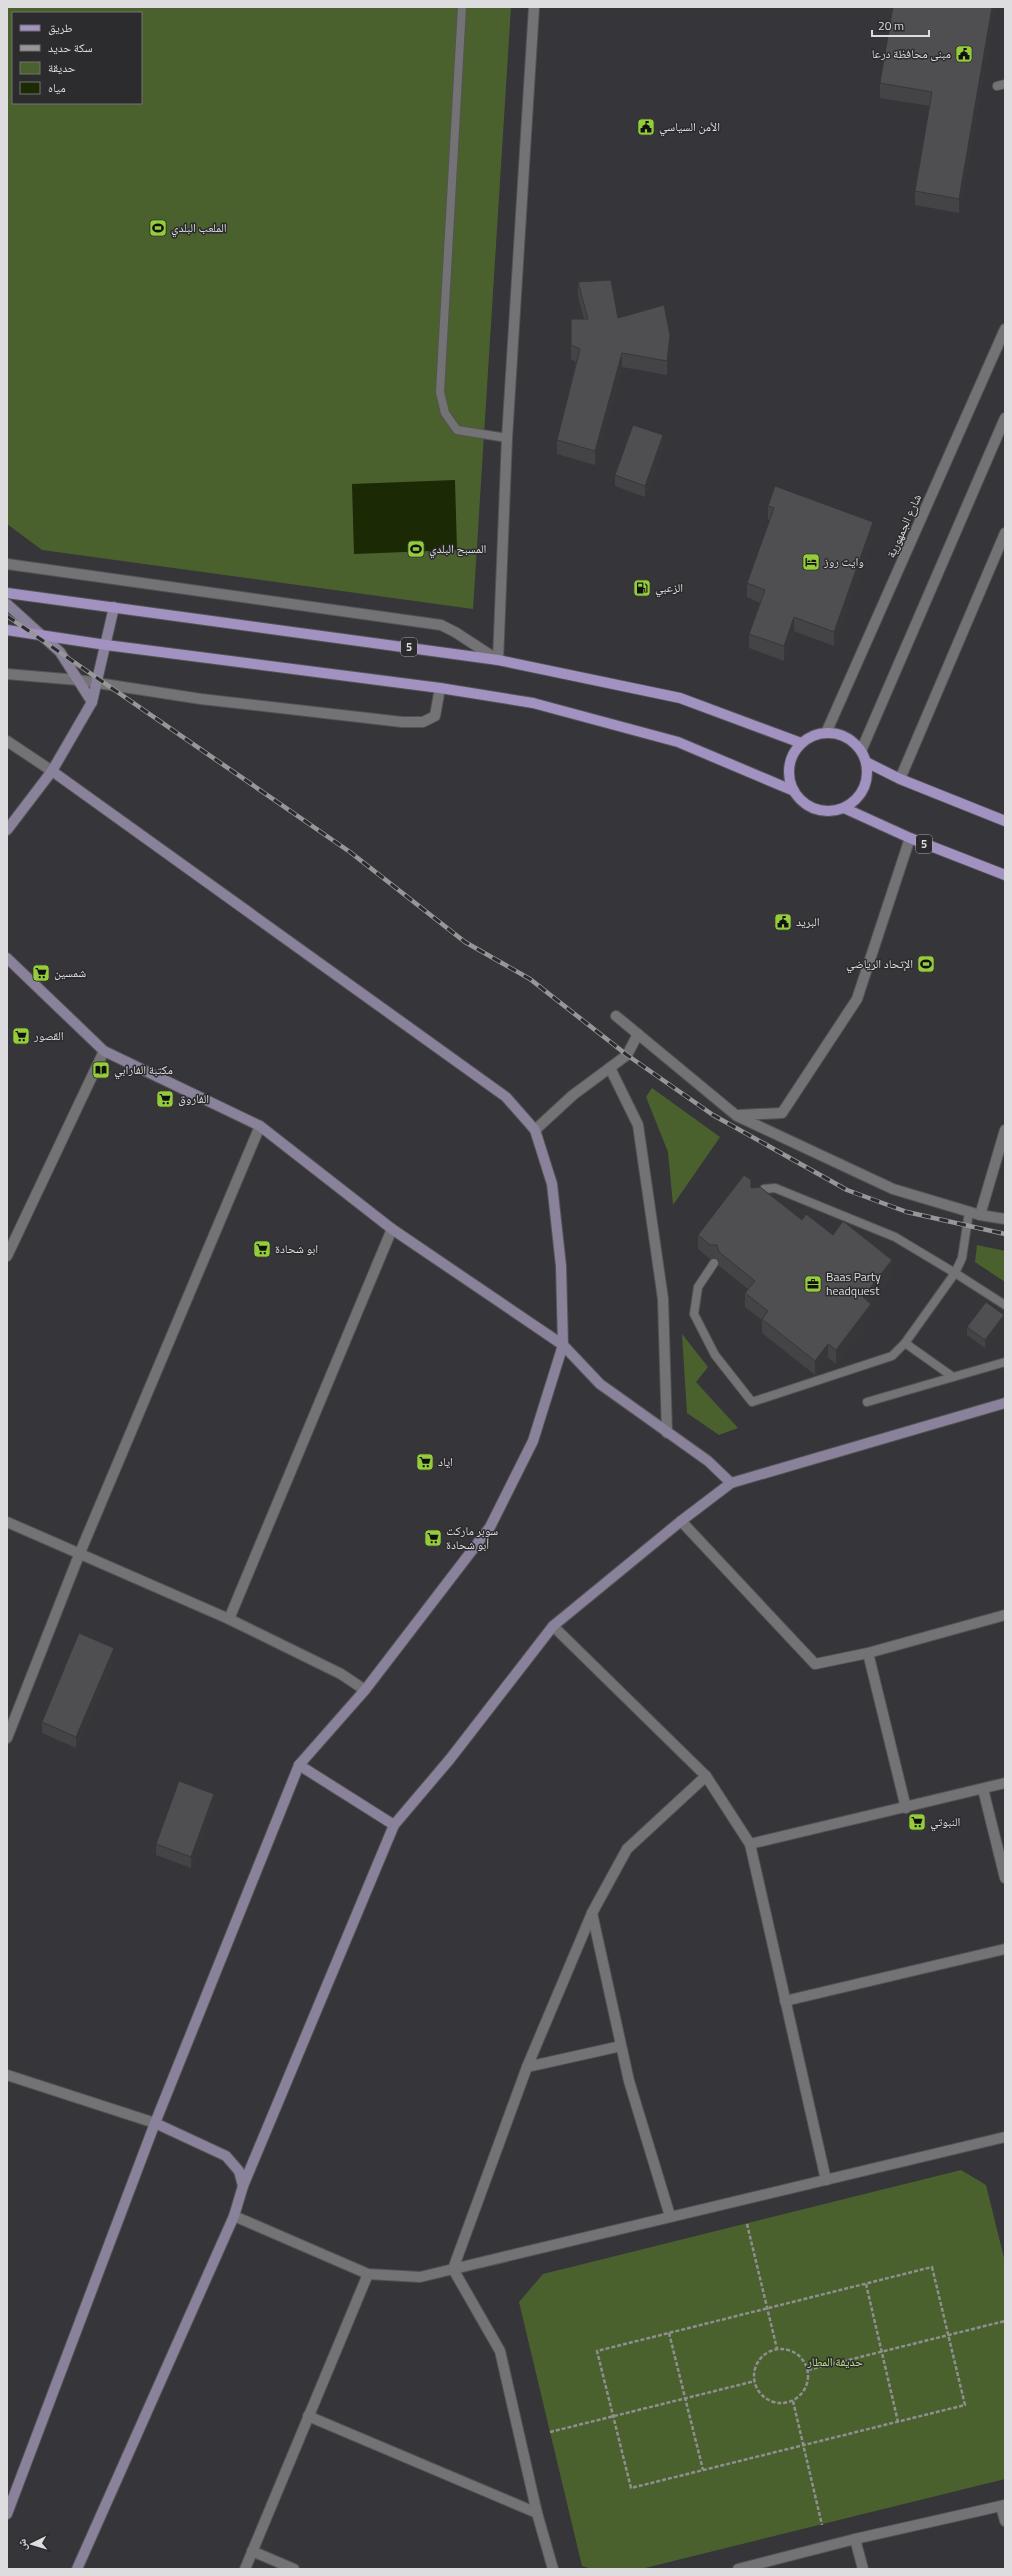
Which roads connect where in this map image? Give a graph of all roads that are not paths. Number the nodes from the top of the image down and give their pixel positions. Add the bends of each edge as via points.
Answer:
1 (462, 7) edge
2 (534, 7) edge
3 (1005, 329) edge
4 (1005, 418) edge
5 (507, 438) junction
6 (1005, 533) edge
7 (7, 564) edge
8 (7, 594) edge
9 (7, 604) edge
10 (114, 607) junction
11 (7, 630) edge
12 (42, 636) junction
13 (106, 646) junction
14 (498, 660) junction
15 (7, 674) edge
16 (78, 680) junction
17 (97, 682) junction
18 (440, 688) junction
19 (92, 702) junction
20 (826, 733) junction
21 (7, 741) edge
22 (801, 743) junction
23 (861, 751) junction
24 (866, 762) junction
25 (52, 772) junction
26 (900, 779) junction
27 (794, 791) junction
28 (844, 808) junction
29 (1005, 821) edge
30 (7, 830) edge
31 (910, 838) junction
32 (1005, 875) edge
33 (7, 958) edge
34 (616, 1016) dead end
35 (638, 1034) junction
36 (104, 1051) junction
37 (610, 1068) junction
38 (737, 1116) junction
39 (260, 1126) junction
40 (535, 1130) junction
41 (1005, 1130) edge
42 (755, 1198) edge
43 (969, 1212) junction
44 (980, 1215) junction
45 (1005, 1219) edge
46 (392, 1229) junction
47 (7, 1256) edge
48 (714, 1262) edge
49 (955, 1273) junction
50 (1005, 1306) edge
51 (905, 1343) junction
52 (563, 1345) junction
53 (1005, 1362) edge
54 (953, 1377) junction
55 (867, 1402) dead end
56 (1005, 1403) edge
57 (667, 1433) junction
58 (731, 1483) junction
59 (681, 1521) junction
60 (7, 1522) edge
61 (79, 1555) junction
62 (1005, 1615) edge
63 (230, 1619) junction
64 (553, 1626) junction
65 (868, 1653) junction
66 (365, 1690) junction
67 (7, 1738) edge
68 (300, 1765) junction
69 (706, 1776) junction
70 (1005, 1783) edge
71 (983, 1789) junction
72 (906, 1808) junction
73 (394, 1825) junction
74 (750, 1844) junction
75 (1005, 1878) edge
76 (592, 1913) junction
77 (1005, 1949) edge
78 (785, 2000) junction
79 (621, 2046) junction
80 (527, 2067) junction
81 (7, 2075) edge
82 (155, 2123) junction
83 (1004, 2140) edge
84 (826, 2180) junction
85 (244, 2186) junction
86 (234, 2216) junction
87 (670, 2216) junction
88 (453, 2269) junction
89 (368, 2274) junction
90 (308, 2416) junction
91 (11, 2493) edge
92 (1003, 2505) edge
93 (537, 2513) junction
94 (7, 2514) edge
95 (1005, 2521) edge
96 (855, 2539) junction
97 (252, 2551) junction
98 (77, 2569) edge
99 (245, 2569) edge
100 (294, 2569) edge
101 (553, 2569) edge
102 (738, 2569) edge
103 (863, 2569) edge

1 - 5 lane via 440,392 444,413 458,430
2 - 5 street
3 - 20 street, شارع الجمهورية
4 - 23 street
5 - 14 street
6 - 26 street
7 - 14 street via 441,625
8 - 10 main road, 5
9 - 12 street
10 - 13 street
10 - 14 main road, 5
11 - 12 main road
12 - 13 main road
12 - 16 street via 60,652
13 - 17 street
13 - 18 main road
14 - 22 main road, 5 via 680,698
15 - 16 street
16 - 17 street
16 - 19 street
17 - 18 street via 201,699 402,722 423,722 435,716
17 - 19 street
18 - 27 main road via 533,703 678,742
19 - 25 street
20 - 22 main road via 808,738
20 - 23 main road via 840,734 852,741
21 - 25 street
22 - 27 main road via 793,754 789,766
23 - 24 main road
24 - 26 main road
24 - 28 main road via 865,784 861,794
25 - 30 street
25 - 40 street via 506,1097
26 - 29 main road
27 - 28 main road via 810,807 833,811
28 - 31 main road, 5
31 - 32 main road, 5
31 - 38 street via 857,999 782,1112
33 - 36 street
34 - 35 street
35 - 37 street via 627,1055
35 - 38 street
36 - 39 street
36 - 47 street
37 - 40 street via 574,1095
37 - 57 street via 638,1125 663,1299
38 - 43 street via 893,1189
39 - 46 street
39 - 61 street
40 - 52 street via 552,1184 561,1266
41 - 44 street
42 - 49 lane via 764,1188 775,1188 815,1203 895,1237
43 - 44 street
43 - 49 lane via 962,1258
44 - 45 street
46 - 52 street
46 - 63 street
48 - 51 lane via 698,1287 694,1314 715,1355 752,1402 892,1356
49 - 50 lane
49 - 51 lane
51 - 54 lane
52 - 57 street via 600,1384
52 - 66 street via 533,1441 490,1527
53 - 54 lane
54 - 55 lane
56 - 58 street
57 - 58 street via 708,1461
58 - 59 street
59 - 64 street
59 - 65 street via 815,1664
60 - 61 street
61 - 63 street
61 - 67 street
62 - 65 street
63 - 66 street via 341,1674
64 - 69 street
64 - 73 street via 450,1759
65 - 72 street
66 - 68 street
68 - 73 street
68 - 82 street
69 - 74 street
69 - 76 street via 627,1849
70 - 71 street
71 - 72 street
71 - 75 street
72 - 74 street
73 - 85 street
74 - 78 street
76 - 79 street
76 - 80 street
77 - 78 street
78 - 84 street
79 - 80 street
79 - 87 street via 629,2081
80 - 88 street
81 - 82 street
82 - 85 street via 226,2156 239,2172
82 - 91 street
83 - 84 street
84 - 87 street
85 - 86 street
86 - 89 street
86 - 98 street
87 - 88 street
88 - 89 street via 420,2277
88 - 93 street via 500,2351
89 - 90 street
90 - 93 street
90 - 97 street
91 - 94 street
92 - 95 street
92 - 96 street
93 - 101 street
96 - 102 street
96 - 103 street
97 - 99 street
97 - 100 street

